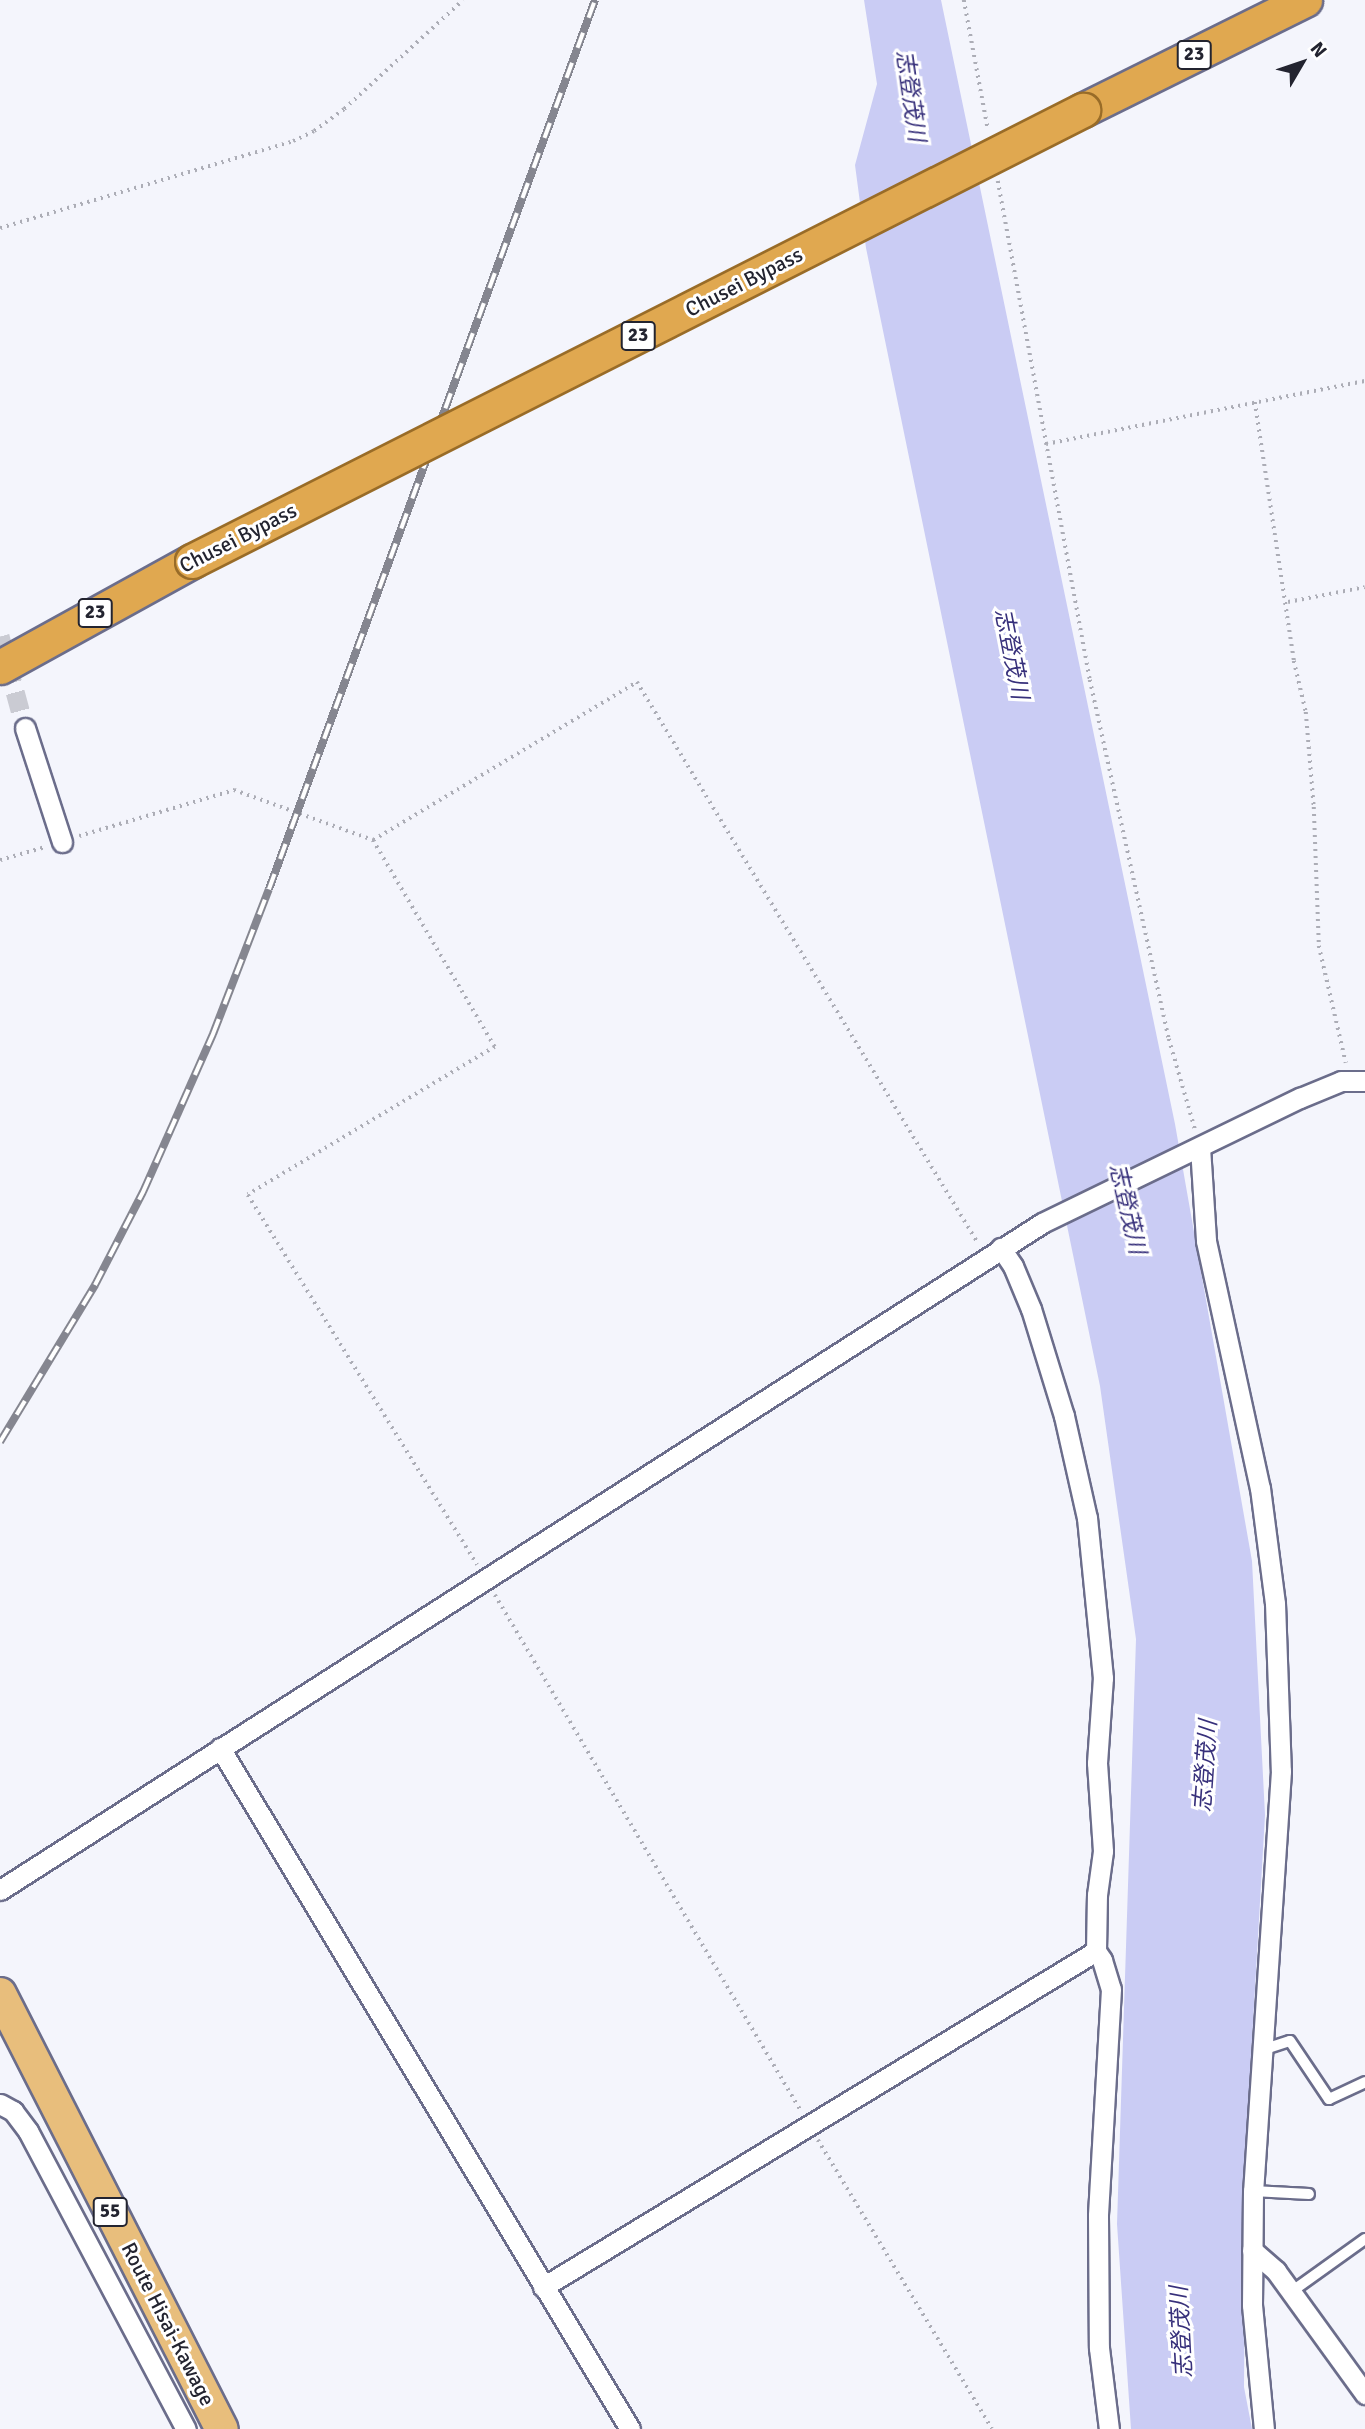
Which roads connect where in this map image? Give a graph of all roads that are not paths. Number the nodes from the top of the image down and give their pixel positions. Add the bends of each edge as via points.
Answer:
1 (1305, 0) edge
2 (0, 667) edge
3 (25, 728) tunnel mouth
4 (62, 842) road end
5 (1357, 1082) edge
6 (1196, 1149) junction
7 (994, 1252) junction
8 (220, 1748) junction
9 (0, 1890) edge
10 (1096, 1951) junction
11 (0, 1994) edge
12 (1262, 2050) junction
13 (1365, 2082) edge
14 (0, 2104) edge
15 (1253, 2191) junction
16 (1309, 2193) dead end
17 (1365, 2239) edge
18 (1252, 2250) junction
19 (543, 2287) junction
20 (1291, 2291) junction
21 (1365, 2394) edge
22 (186, 2429) edge
23 (222, 2429) edge
24 (630, 2429) edge
25 (1109, 2429) edge
26 (1265, 2429) edge

1 - 2 highway, Chusei Bypass / 23, bridge via 192,561
3 - 4 street
5 - 6 street via 1341,1081 1300,1098
6 - 7 street via 1042,1223
6 - 12 street via 1206,1241 1260,1488 1275,1603 1281,1771
7 - 8 street
7 - 10 street via 1031,1309 1064,1416 1087,1518 1103,1678 1097,1763 1103,1851
8 - 9 street
8 - 19 street
10 - 19 street
10 - 25 street via 1111,1989 1098,2216 1099,2348
11 - 23 main road, Route Hisai-Kawage / 55
12 - 13 lane via 1290,2041 1329,2099
12 - 15 street
14 - 22 street via 13,2111 28,2131
15 - 16 lane
15 - 18 street
17 - 20 lane
18 - 20 street
18 - 26 street via 1252,2305
19 - 24 street
20 - 21 street via 1355,2373

